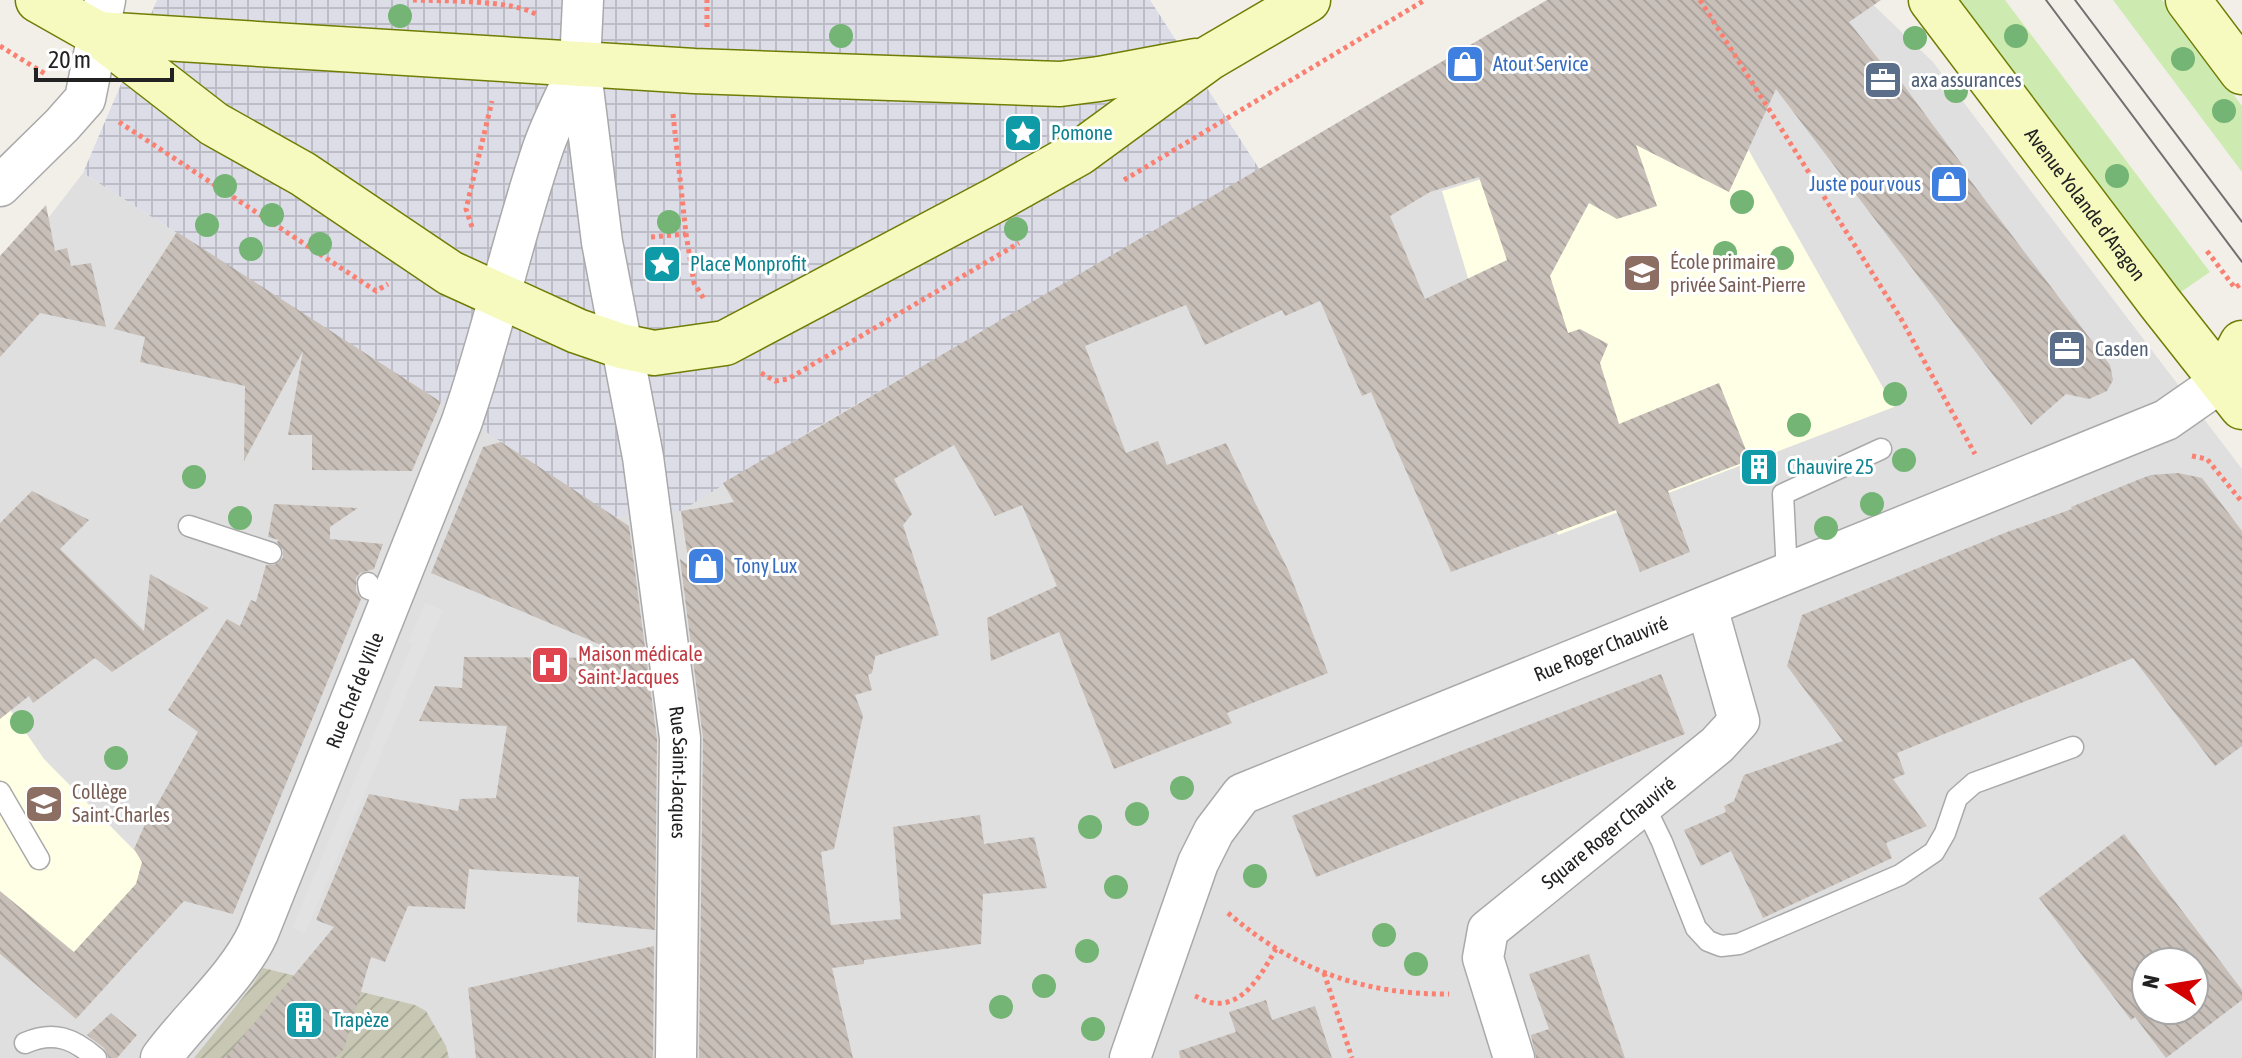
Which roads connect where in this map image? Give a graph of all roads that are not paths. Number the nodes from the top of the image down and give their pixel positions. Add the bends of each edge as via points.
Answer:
1 (38, 0) edge
2 (583, 0) edge
3 (1308, 0) edge
4 (1931, 0) edge
5 (2188, 0) edge
6 (102, 17) edge
7 (1209, 58) junction
8 (580, 64) junction
9 (2242, 72) edge
10 (0, 186) edge
11 (501, 296) junction
12 (2242, 343) edge
13 (621, 346) junction
14 (2232, 394) edge
15 (1881, 449) dead end
16 (189, 526) dead end
17 (271, 553) dead end
18 (1787, 574) junction
19 (1707, 607) junction
20 (2073, 747) dead end
21 (0, 792) edge
22 (1644, 805) junction
23 (39, 859) dead end
24 (25, 1043) dead end
25 (96, 1058) edge
26 (161, 1058) edge
27 (676, 1058) edge
28 (1130, 1058) edge
29 (1514, 1058) edge

1 - 6 main road
2 - 8 street
3 - 7 main road
4 - 14 main road, Avenue Yolande d’Aragon
5 - 9 main road
6 - 8 main road
6 - 10 street via 85,99
6 - 11 main road via 214,124 303,174 450,273
7 - 8 main road via 1060,84
7 - 13 main road via 1079,153 725,343 654,353
8 - 11 street via 544,144
8 - 13 street
11 - 13 main road
11 - 26 street, Rue Chef de Ville via 461,424 380,590 252,946
12 - 14 main road
13 - 27 street, Rue Saint-Jacques via 643,457 680,738
14 - 18 street, Rue Roger Chauviré
15 - 18 lane via 1783,494
16 - 17 lane
18 - 19 street, Rue Roger Chauviré
19 - 22 street, Square Roger Chauviré via 1739,721
19 - 28 street, Rue Roger Chauviré via 1242,794 1198,863
20 - 22 lane via 1974,783 1957,798 1934,852 1900,875 1739,944 1721,946 1696,928
21 - 23 lane
22 - 29 street, Square Roger Chauviré via 1488,930 1483,958
24 - 25 lane via 66,1038

